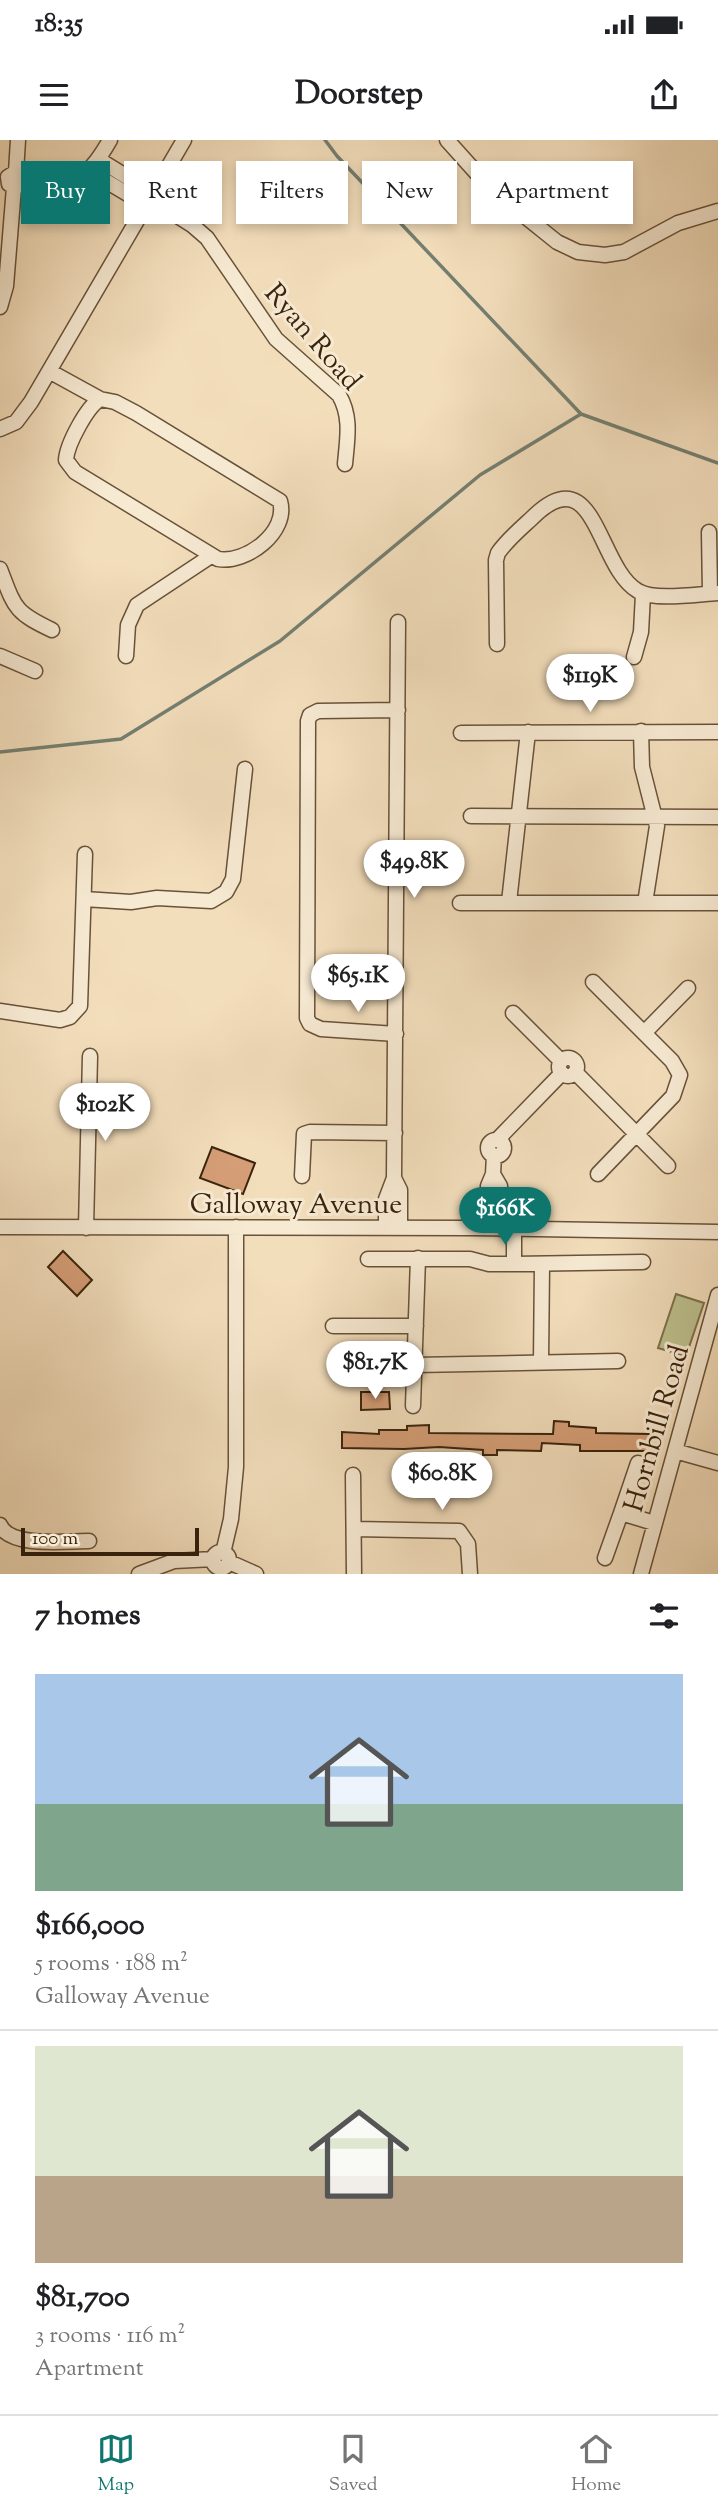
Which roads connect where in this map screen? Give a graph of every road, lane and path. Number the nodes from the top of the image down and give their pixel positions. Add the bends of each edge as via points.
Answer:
1 (18, 140) edge
2 (110, 140) edge
3 (184, 140) edge
4 (447, 140) edge
5 (97, 161) edge
6 (172, 161) edge
7 (12, 180) edge
8 (718, 211) edge
9 (134, 224) edge
10 (190, 224) edge
11 (0, 307) edge
12 (49, 371) junction
13 (100, 399) junction
14 (0, 429) edge
15 (345, 464) dead end
16 (709, 532) dead end
17 (211, 556) junction
18 (0, 569) edge
19 (714, 593) edge
20 (643, 594) junction
21 (398, 622) dead end
22 (52, 630) dead end
23 (498, 644) dead end
24 (0, 656) edge
25 (126, 656) dead end
26 (635, 657) dead end
27 (35, 671) dead end
28 (398, 710) junction
29 (641, 731) junction
30 (528, 732) junction
31 (718, 732) edge
32 (461, 733) dead end
33 (246, 769) dead end
34 (519, 815) junction
35 (655, 815) junction
36 (471, 816) dead end
37 (718, 817) edge
38 (85, 854) dead end
39 (84, 899) junction
40 (509, 902) junction
41 (460, 903) dead end
42 (645, 903) junction
43 (718, 903) edge
44 (593, 982) dead end
45 (688, 988) dead end
46 (0, 1011) edge
47 (513, 1013) dead end
48 (644, 1032) junction
49 (396, 1034) junction
50 (90, 1056) dead end
51 (566, 1069) junction
52 (395, 1133) junction
53 (635, 1134) junction
54 (668, 1166) dead end
55 (598, 1174) dead end
56 (302, 1176) dead end
57 (0, 1227) edge
58 (236, 1227) junction
59 (86, 1228) junction
60 (393, 1228) junction
61 (500, 1228) junction
62 (718, 1232) edge
63 (418, 1258) junction
64 (368, 1259) dead end
65 (643, 1262) dead end
66 (514, 1264) junction
67 (542, 1264) junction
68 (718, 1295) edge
69 (333, 1326) dead end
70 (416, 1326) junction
71 (618, 1361) dead end
72 (541, 1363) junction
73 (415, 1365) junction
74 (414, 1406) dead end
75 (675, 1451) junction
76 (638, 1463) dead end
77 (718, 1463) edge
78 (353, 1475) dead end
79 (621, 1513) junction
80 (654, 1523) junction
81 (0, 1525) edge
82 (355, 1529) junction
83 (89, 1541) dead end
84 (222, 1558) junction
85 (604, 1558) dead end
86 (139, 1574) edge
87 (256, 1574) edge
88 (355, 1574) edge
89 (470, 1574) edge
90 (641, 1574) edge

1 - 7 street
2 - 5 street
3 - 6 street
4 - 8 street via 511,205 557,242 578,252 624,252 678,223
7 - 11 street via 6,286
9 - 12 street
10 - 15 street, Ryan Road via 207,238 276,339 339,395 348,418
12 - 13 street
12 - 14 street via 16,422
13 - 17 street via 90,407 69,447 69,468
13 - 17 street via 136,413 280,501 280,518 261,545 233,560
16 - 19 street
17 - 25 street via 137,605 128,625
18 - 22 street via 21,613
19 - 20 street
20 - 23 street via 622,576 579,501 556,499 539,510 498,553
20 - 26 street
21 - 28 street
24 - 27 street
28 - 49 street
28 - 49 street via 316,712 309,718 307,735 307,1018 321,1030
29 - 30 street
29 - 31 street
29 - 35 street via 642,767
30 - 32 street
30 - 34 street
33 - 39 street via 233,879 220,896 211,901
34 - 35 street
34 - 36 street
34 - 40 street
35 - 37 street
35 - 42 street via 656,838
38 - 39 street
39 - 46 street via 82,999 76,1012 60,1020
40 - 41 street
40 - 42 street
42 - 43 street
44 - 48 street
45 - 48 street
47 - 51 street
48 - 53 street via 672,1061 680,1079 673,1096
49 - 52 street
50 - 59 street
51 - 53 street
51 - 61 street via 489,1144 494,1155 488,1186
52 - 56 street via 304,1134
52 - 60 street via 394,1178 386,1199
53 - 54 street
53 - 55 street
57 - 59 street, Galloway Avenue
58 - 59 street, Galloway Avenue
58 - 60 street, Galloway Avenue
58 - 84 street via 236,1467
60 - 61 street, Galloway Avenue
61 - 62 street, Galloway Avenue
61 - 66 street
63 - 64 street
63 - 66 street
63 - 70 street
65 - 67 street
66 - 67 street
67 - 72 street
68 - 75 street, Hornbill Road
69 - 70 street
70 - 73 street
71 - 72 street
72 - 73 street
73 - 74 street
75 - 77 street
75 - 80 street, Hornbill Road
76 - 79 street
78 - 82 street
79 - 80 street
79 - 85 street
80 - 90 street, Hornbill Road
81 - 83 street via 5,1534 18,1539
82 - 88 street
82 - 89 street via 459,1531 468,1544
84 - 86 street via 174,1561
84 - 87 street

